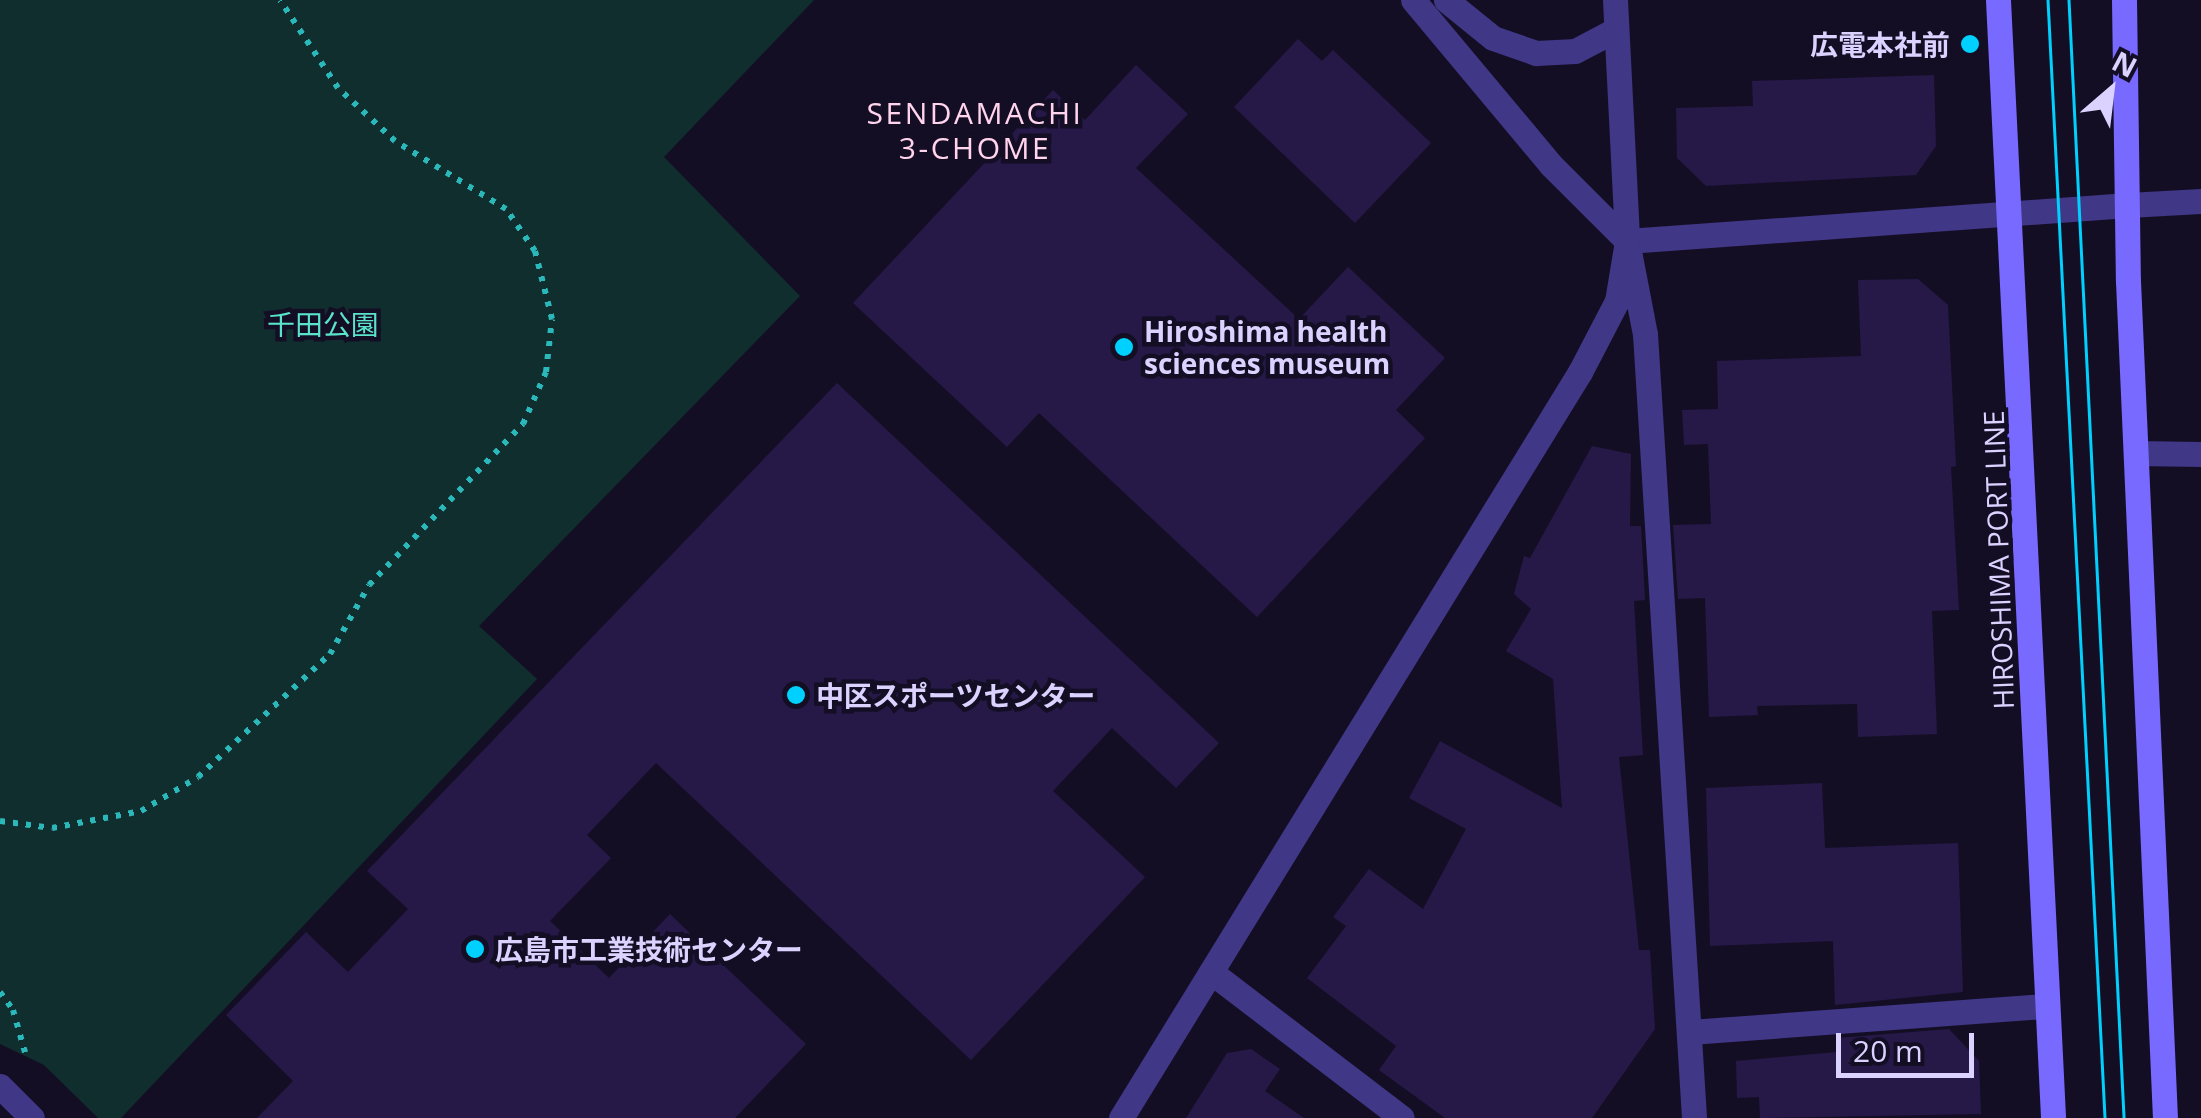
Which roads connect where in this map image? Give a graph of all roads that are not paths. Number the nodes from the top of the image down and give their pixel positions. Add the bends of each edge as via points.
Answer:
1 (1413, 0) edge
2 (1446, 0) edge
3 (1615, 0) edge
4 (1998, 0) edge
5 (2124, 0) edge
6 (1615, 30) junction
7 (2201, 201) edge
8 (2128, 205) junction
9 (2008, 215) junction
10 (1627, 242) junction
11 (2136, 453) junction
12 (2201, 454) edge
13 (1212, 972) junction
14 (2047, 1006) junction
15 (1690, 1032) junction
16 (0, 1086) edge
17 (32, 1118) edge
18 (1120, 1118) edge
19 (1402, 1118) edge
20 (1694, 1118) edge
21 (2053, 1118) edge
22 (2164, 1118) edge

1 - 10 street via 1551,165
2 - 6 street via 1493,38 1536,53 1576,51
3 - 6 street
4 - 9 main road, HIROSHIMA PORT LINE
5 - 8 main road
6 - 10 street
7 - 8 street
8 - 9 street
8 - 11 main road
9 - 10 street
9 - 14 main road, HIROSHIMA PORT LINE via 2017,287
10 - 13 street via 1616,300 1580,372
10 - 15 street via 1645,334
11 - 12 street
11 - 22 main road
13 - 18 street
13 - 19 street
14 - 15 street
14 - 21 main road, HIROSHIMA PORT LINE
15 - 20 street
16 - 17 street

